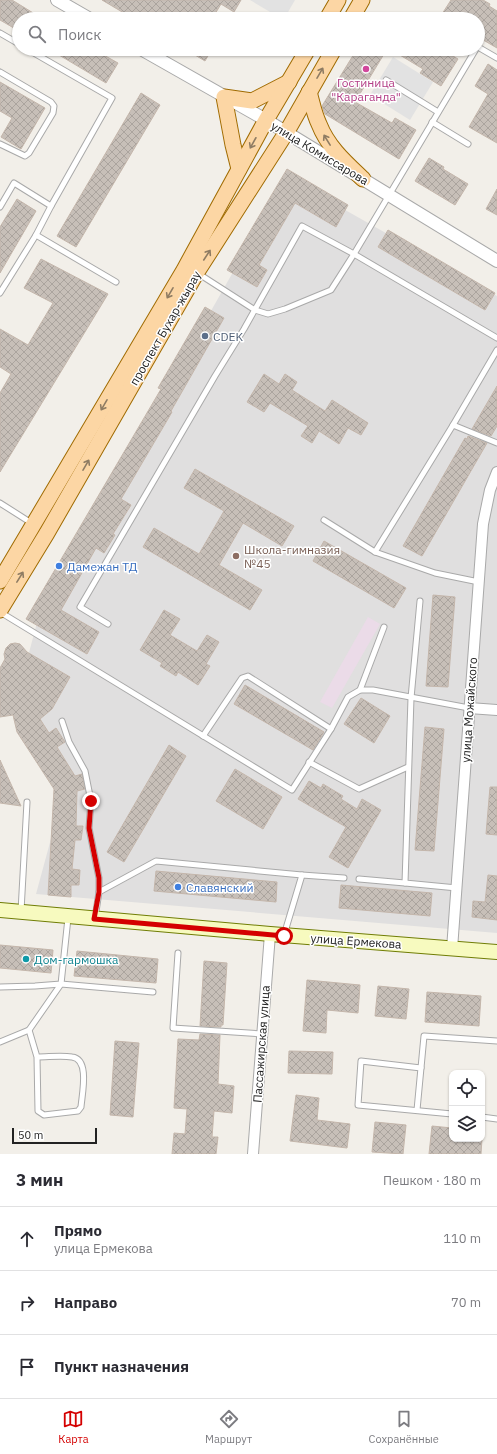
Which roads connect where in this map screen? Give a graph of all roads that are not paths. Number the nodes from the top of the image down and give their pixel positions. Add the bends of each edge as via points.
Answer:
1 (57, 0) edge
2 (338, 0) edge
3 (362, 0) edge
4 (78, 12) edge
5 (331, 12) edge
6 (355, 12) edge
7 (0, 33) edge
8 (12, 40) edge
9 (485, 51) edge
10 (39, 56) edge
11 (153, 56) edge
12 (304, 56) edge
13 (330, 56) edge
14 (472, 56) edge
15 (497, 58) edge
16 (0, 72) edge
17 (386, 80) dead end
18 (288, 82) junction
19 (309, 92) junction
20 (224, 97) junction
21 (438, 112) junction
22 (266, 120) junction
23 (432, 122) junction
24 (286, 133) junction
25 (0, 144) edge
26 (468, 144) dead end
27 (239, 169) junction
28 (363, 179) junction
29 (389, 195) junction
30 (51, 206) junction
31 (0, 207) edge
32 (36, 235) junction
33 (354, 254) junction
34 (497, 261) edge
35 (196, 272) junction
36 (116, 282) dead end
37 (0, 292) edge
38 (255, 310) junction
39 (497, 338) edge
40 (497, 350) edge
41 (453, 425) junction
42 (497, 443) edge
43 (497, 472) edge
44 (0, 503) edge
45 (324, 520) dead end
46 (34, 525) junction
47 (47, 533) junction
48 (375, 552) junction
49 (0, 581) edge
50 (480, 582) junction
51 (420, 601) dead end
52 (0, 611) edge
53 (108, 624) dead end
54 (384, 627) dead end
55 (360, 690) junction
56 (411, 698) junction
57 (469, 708) junction
58 (497, 710) edge
59 (62, 721) dead end
60 (331, 729) junction
61 (203, 736) junction
62 (309, 762) junction
63 (408, 767) junction
64 (26, 802) dead end
65 (302, 875) junction
66 (344, 878) dead end
67 (359, 880) dead end
68 (405, 883) junction
69 (457, 888) junction
70 (99, 892) junction
71 (0, 910) edge
72 (21, 912) junction
73 (68, 917) junction
74 (94, 919) junction
75 (277, 935) junction
76 (452, 949) junction
77 (497, 952) edge
78 (178, 953) dead end
79 (61, 984) junction
80 (0, 987) edge
81 (153, 992) dead end
82 (29, 1030) junction
83 (262, 1034) junction
84 (497, 1041) edge
85 (0, 1042) edge
86 (37, 1057) junction
87 (421, 1068) junction
88 (417, 1110) junction
89 (449, 1114) edge
90 (485, 1117) edge
91 (497, 1119) edge
92 (253, 1154) edge

1 - 4 street
2 - 5 main road
3 - 6 main road
7 - 8 lane
9 - 15 lane
10 - 30 lane via 112,98
11 - 20 street, улица Комиссарова
12 - 18 main road, проспект Бухар-жырау
19 -> 13 main road, проспект Бухар-жырау
14 - 21 lane
16 - 25 lane via 54,106 53,113 25,156
17 - 21 lane
18 - 20 main road via 252,101
18 - 22 main road, проспект Бухар-жырау
19 - 24 main road, проспект Бухар-жырау
28 -> 19 main road via 326,140
20 - 22 street, улица Комиссарова
20 - 27 main road
21 - 23 lane
22 - 24 street, улица Комиссарова
22 -> 27 main road, проспект Бухар-жырау
23 - 26 lane
23 - 29 lane
24 - 28 street, улица Комиссарова
35 -> 24 main road, проспект Бухар-жырау
27 -> 46 main road, проспект Бухар-жырау via 184,270
28 - 29 street, улица Комиссарова
29 - 33 lane
29 - 34 street, улица Комиссарова
30 - 31 lane via 14,183
30 - 32 lane
32 - 36 lane
32 - 37 lane
33 - 38 lane via 331,290 268,314
33 - 38 lane via 302,226
33 - 39 lane
35 - 38 lane
47 -> 35 main road, проспект Бухар-жырау
38 - 53 lane via 80,607
40 - 41 lane
41 - 42 lane
41 - 48 lane
43 - 50 street, улица Можайского via 490,490 483,524
44 - 46 lane
45 - 48 lane
46 - 47 main road
46 - 49 main road, проспект Бухар-жырау
52 -> 47 main road, проспект Бухар-жырау
48 - 50 lane via 435,573
50 - 57 street, улица Можайского
51 - 56 lane
52 - 61 lane
54 - 55 lane
55 - 56 lane via 373,690
55 - 60 lane via 348,697
56 - 57 lane
56 - 63 lane
57 - 58 street
57 - 69 street, улица Можайского
59 - 70 lane via 69,742 85,771 91,801 89,828 99,878
60 - 61 lane via 248,676 242,678
60 - 62 lane
61 - 62 lane via 292,790
62 - 63 lane via 359,788
63 - 68 lane
64 - 72 lane
65 - 66 lane
65 - 70 lane via 156,861
65 - 75 lane
67 - 68 lane
68 - 69 lane
69 - 76 street, улица Можайского
70 - 74 lane
71 - 72 main road, улица Ермекова
72 - 73 main road, улица Ермекова
73 - 74 main road, улица Ермекова
73 - 79 lane
74 - 75 main road, улица Ермекова
75 - 76 main road, улица Ермекова
75 - 83 street, Пассажирская улица
76 - 77 main road, улица Ермекова
78 - 83 lane via 173,1028
79 - 80 lane
79 - 81 lane
79 - 82 lane
82 - 85 lane
82 - 86 lane
83 - 92 street, Пассажирская улица
84 - 87 lane via 424,1036
86 - 86 lane via 74,1057 81,1061 84,1068 81,1107 78,1111 44,1115 38,1111
87 - 88 lane
87 - 88 lane via 361,1061 358,1105
88 - 89 lane
90 - 91 lane

